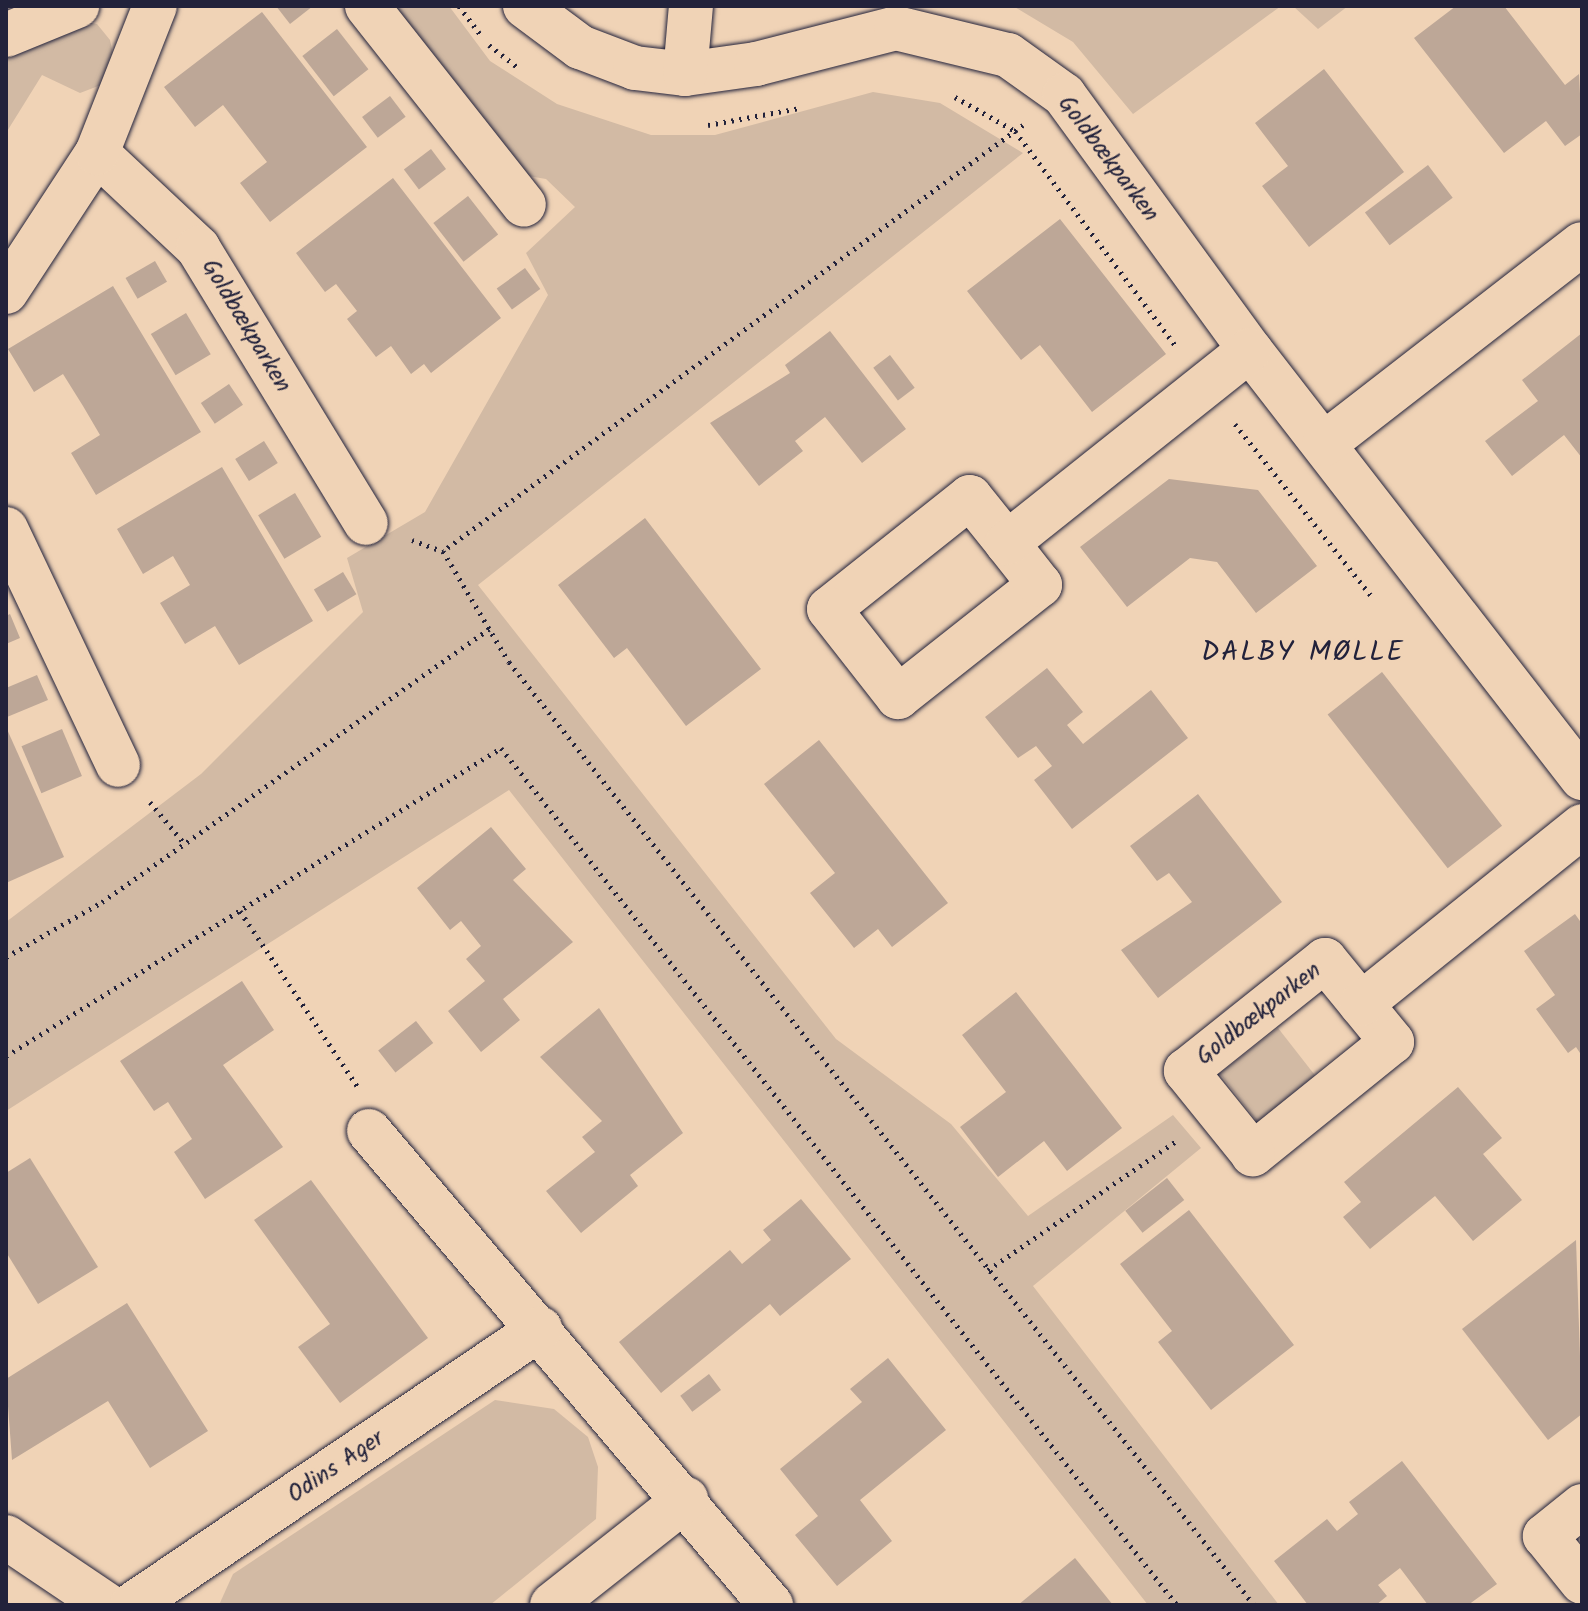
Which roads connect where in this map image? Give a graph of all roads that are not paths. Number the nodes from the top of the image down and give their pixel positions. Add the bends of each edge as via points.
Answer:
1 (77, 6) edge
2 (155, 6) edge
3 (367, 6) edge
4 (525, 6) edge
5 (691, 6) edge
6 (6, 35) edge
7 (685, 74) junction
8 (97, 153) junction
9 (524, 205) dead end
10 (1582, 244) edge
11 (6, 292) edge
12 (1250, 350) junction
13 (1324, 444) junction
14 (366, 523) dead end
15 (6, 529) edge
16 (1007, 543) junction
17 (118, 765) dead end
18 (1582, 778) edge
19 (1582, 826) edge
20 (1361, 1004) junction
21 (369, 1131) road end
22 (540, 1329) junction
23 (686, 1499) junction
24 (1582, 1506) edge
25 (6, 1537) edge
26 (1582, 1582) edge
27 (107, 1605) edge
28 (132, 1605) edge
29 (552, 1605) edge
30 (771, 1605) edge

1 - 6 street
2 - 8 street
3 - 9 street
4 - 7 street, Goldbækparken via 580,47 635,68
5 - 7 street
7 - 12 street, Goldbækparken via 896,28 1008,55 1064,95
8 - 11 street
8 - 14 street, Goldbækparken via 198,248
10 - 13 street
12 - 13 street, Goldbækparken
12 - 16 street
13 - 18 street, Goldbækparken
15 - 17 street
16 - 16 street via 1040,585 898,697 829,609 970,497
19 - 20 street
20 - 20 street, Goldbækparken via 1392,1042 1253,1154 1186,1071 1325,960
21 - 22 street
22 - 23 street
22 - 28 street, Odins Ager
23 - 29 street
23 - 30 street
24 - 26 street via 1545,1536
25 - 27 street

